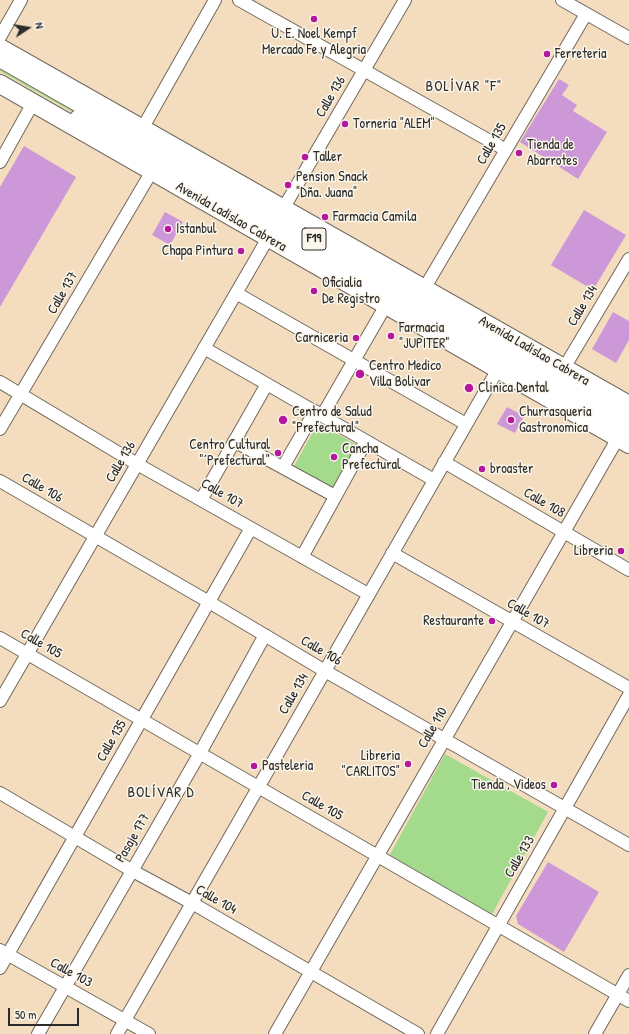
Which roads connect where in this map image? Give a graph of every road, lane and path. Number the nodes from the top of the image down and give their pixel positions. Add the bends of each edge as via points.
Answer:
1 (21, 0) edge
2 (215, 0) edge
3 (239, 0) edge
4 (405, 0) edge
5 (562, 0) edge
6 (586, 14) junction
7 (0, 37) edge
8 (629, 38) edge
9 (0, 48) edge
10 (0, 59) edge
11 (364, 70) junction
12 (0, 74) edge
13 (0, 84) edge
14 (33, 104) junction
15 (142, 128) junction
16 (506, 150) junction
17 (0, 162) edge
18 (152, 171) junction
19 (283, 209) junction
20 (268, 238) junction
21 (629, 259) edge
22 (424, 289) junction
23 (236, 293) junction
24 (386, 305) junction
25 (204, 348) junction
26 (354, 361) junction
27 (564, 368) junction
28 (498, 369) junction
29 (0, 382) edge
30 (267, 384) junction
31 (21, 394) junction
32 (629, 405) edge
33 (319, 414) junction
34 (629, 418) edge
35 (466, 424) junction
36 (0, 429) edge
37 (625, 438) edge
38 (234, 441) junction
39 (366, 441) junction
40 (444, 462) junction
41 (138, 464) junction
42 (283, 467) junction
43 (434, 480) junction
44 (0, 481) edge
45 (335, 496) junction
46 (201, 500) junction
47 (251, 528) junction
48 (564, 532) junction
49 (95, 537) junction
50 (392, 553) junction
51 (302, 557) junction
52 (629, 570) edge
53 (368, 594) junction
54 (209, 602) junction
55 (512, 622) junction
56 (265, 635) junction
57 (0, 638) edge
58 (28, 654) junction
59 (325, 671) junction
60 (629, 688) edge
61 (629, 696) edge
62 (0, 701) edge
63 (142, 719) junction
64 (445, 739) junction
65 (200, 753) junction
66 (258, 787) junction
67 (0, 793) edge
68 (565, 808) junction
69 (75, 836) junction
70 (629, 845) edge
71 (378, 855) junction
72 (131, 870) junction
73 (192, 903) junction
74 (498, 925) junction
75 (4, 952) edge
76 (0, 968) edge
77 (310, 972) junction
78 (629, 975) edge
79 (64, 987) junction
80 (618, 994) junction
81 (629, 1000) edge
82 (125, 1020) junction
83 (38, 1034) edge
84 (117, 1034) edge
85 (149, 1034) edge
86 (275, 1034) edge
87 (418, 1034) edge
88 (437, 1034) edge
89 (595, 1034) edge

1 - 7 street
2 - 15 street
3 - 11 street
4 - 11 street, Calle 136
5 - 6 street
6 - 8 street
6 - 16 street, Calle 135
9 - 15 highway, Avenida Ladislao Cabrera / F19
10 - 34 main road, Avenida Ladislao Cabrera / F19
11 - 16 street
11 - 19 street, Calle 136
12 - 37 main road, Avenida Ladislao Cabrera / F19
13 - 14 highway, Avenida Ladislao Cabrera / F19
14 - 17 street
14 - 18 highway, Avenida Ladislao Cabrera / F19
15 - 19 highway, Avenida Ladislao Cabrera / F19
16 - 22 street, Calle 135
18 - 20 highway, Avenida Ladislao Cabrera / F19
18 - 31 street, Calle 137
19 - 22 highway, Avenida Ladislao Cabrera / F19
20 - 23 street, Calle 136
20 - 24 highway, Avenida Ladislao Cabrera / F19
21 - 27 street, Calle 134
22 - 27 highway, Avenida Ladislao Cabrera / F19
23 - 25 street, Calle 136
23 - 26 street
24 - 26 street
24 - 28 highway, Avenida Ladislao Cabrera / F19
25 - 30 street
25 - 41 street, Calle 136
26 - 33 street
26 - 35 street
27 - 32 highway, Avenida Ladislao Cabrera / F19
28 - 35 street, Calle 134
28 - 37 highway, Avenida Ladislao Cabrera / F19
29 - 31 street, Calle 107
30 - 33 street
30 - 38 street
31 - 36 street, Calle 137
31 - 41 street, Calle 107
33 - 39 street
33 - 42 street
35 - 40 street, Calle 134
37 - 48 street, Calle 110
38 - 42 street
38 - 46 street
39 - 43 street
39 - 45 street
40 - 43 street, Calle 134
40 - 48 street, Calle 108
41 - 46 street, Calle 107
41 - 49 street, Calle 136
42 - 45 street
43 - 50 street, Calle 134
44 - 49 street, Calle 106
45 - 51 street
46 - 47 street, Calle 107
47 - 51 street, Calle 107
47 - 54 street, Calle 135
48 - 52 street, Calle 108
48 - 55 street, Calle 110
49 - 54 street, Calle 106
49 - 58 street, Calle 136
50 - 53 street, Calle 134
50 - 55 street, Calle 107
51 - 53 street, Calle 107
53 - 59 street, Calle 134
54 - 56 street, Calle 106
54 - 63 street, Calle 135
55 - 60 street, Calle 107
55 - 64 street, Calle 110
56 - 59 street, Calle 106
56 - 65 street, Pasaje 177
57 - 58 street, Calle 105
58 - 62 street, Calle 136
58 - 63 street, Calle 105
59 - 64 street, Calle 106
59 - 66 street, Calle 134
61 - 68 street, Calle 133
63 - 65 street, Calle 105
63 - 69 street, Calle 135
64 - 68 street, Calle 106
64 - 71 street, Calle 110
65 - 66 street, Calle 105
65 - 72 street, Pasaje 177
66 - 71 street, Calle 105
66 - 73 street, Calle 134
67 - 69 street, Calle 104
68 - 70 street, Calle 106
68 - 74 street, Calle 133
69 - 72 street, Calle 104
69 - 75 street, Calle 135
71 - 74 street, Calle 105
71 - 77 street, Calle 110
72 - 73 street, Calle 104
72 - 79 street, Pasaje 177
73 - 77 street, Calle 104
73 - 82 street, Calle 134
74 - 80 street, Calle 105
74 - 88 street, Calle 133
75 - 76 street, Calle 135
75 - 79 street, Calle 103
77 - 86 street, Calle 110
77 - 87 street, Calle 104
78 - 80 street
79 - 82 street, Calle 103
79 - 83 street, Pasaje 177
80 - 81 street, Calle 105
80 - 89 street
82 - 84 street, Calle 134
82 - 85 street, Calle 103

